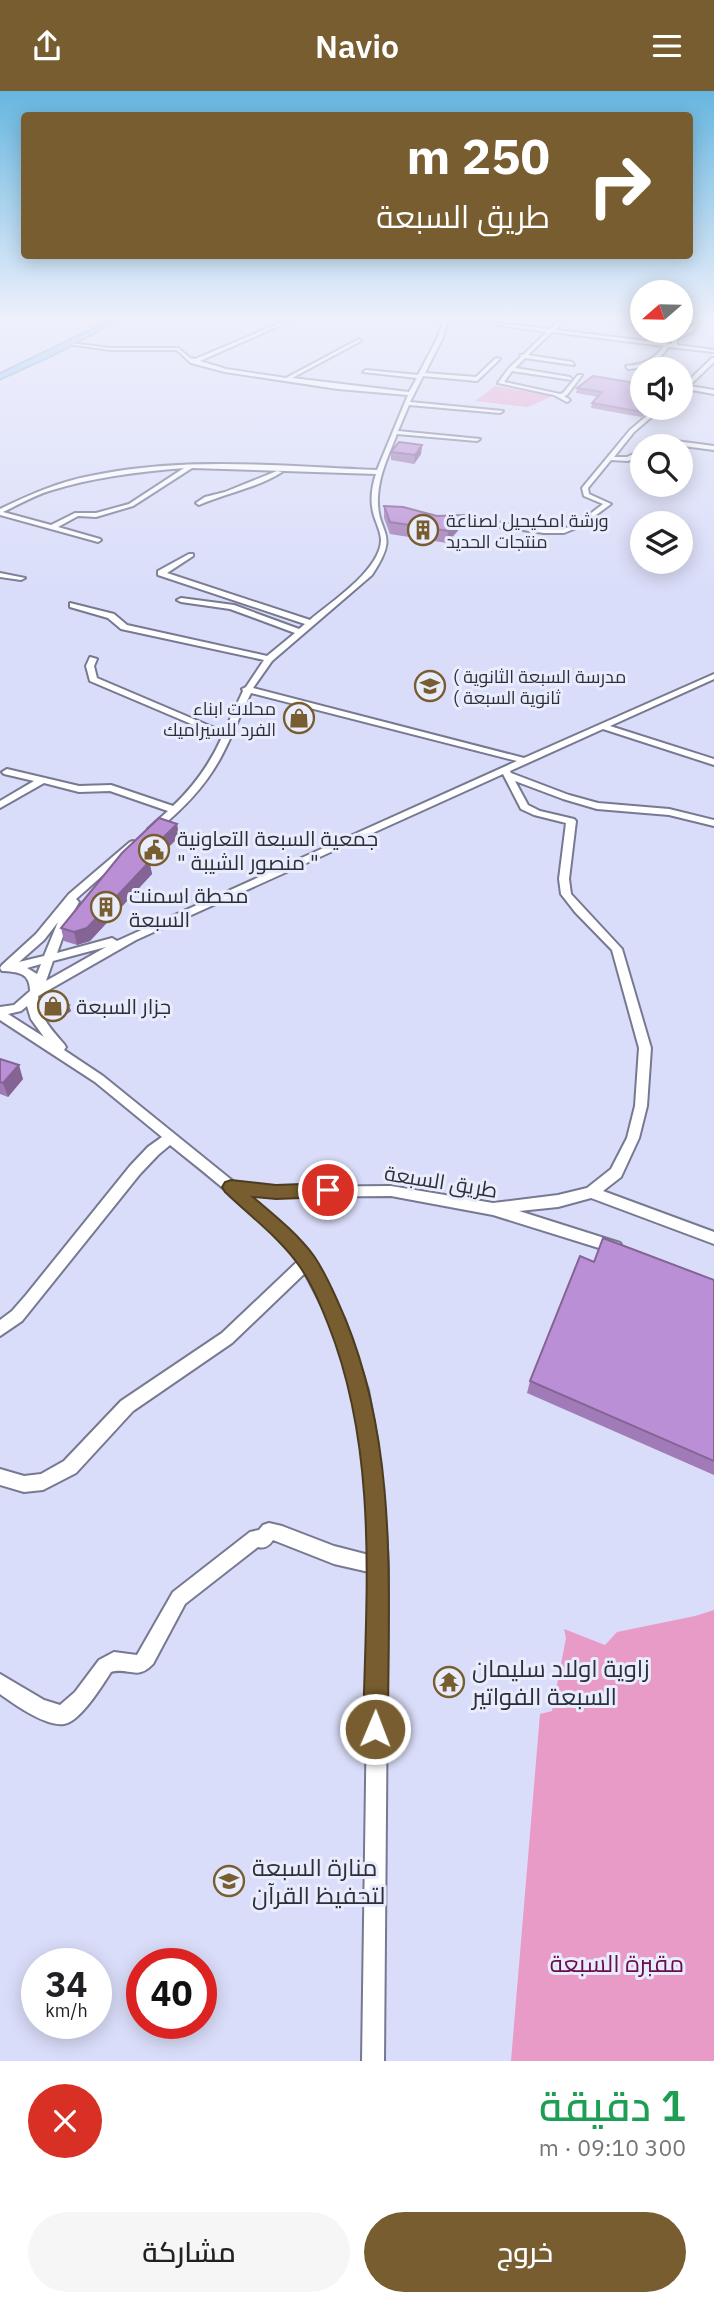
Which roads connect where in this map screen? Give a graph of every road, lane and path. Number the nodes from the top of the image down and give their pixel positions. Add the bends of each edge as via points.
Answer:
1 (403, 412) edge
2 (645, 420) edge
3 (395, 432) junction
4 (477, 439) dead end
5 (693, 446) edge
6 (714, 449) edge
7 (608, 458) junction
8 (630, 458) edge
9 (192, 467) junction
10 (286, 469) junction
11 (380, 472) junction
12 (199, 503) dead end
13 (0, 512) edge
14 (376, 513) junction
15 (390, 513) edge
16 (437, 523) edge
17 (52, 527) junction
18 (98, 540) dead end
19 (191, 555) dead end
20 (0, 575) edge
21 (21, 578) dead end
22 (181, 600) dead end
23 (73, 605) dead end
24 (312, 623) junction
25 (300, 632) junction
26 (93, 659) dead end
27 (269, 659) junction
28 (713, 677) edge
29 (246, 689) junction
30 (602, 726) junction
31 (227, 736) junction
32 (527, 761) junction
33 (714, 762) edge
34 (7, 772) dead end
35 (507, 772) junction
36 (41, 781) junction
37 (0, 805) edge
38 (174, 810) junction
39 (714, 823) edge
40 (148, 832) edge
41 (138, 840) edge
42 (82, 887) junction
43 (132, 937) junction
44 (50, 958) junction
45 (4, 969) edge
46 (35, 993) junction
47 (0, 1013) edge
48 (69, 1058) junction
49 (170, 1138) junction
50 (231, 1187) junction
51 (591, 1192) junction
52 (493, 1209) junction
53 (714, 1238) edge
54 (624, 1251) edge
55 (307, 1262) junction
56 (0, 1329) edge
57 (0, 1477) edge
58 (379, 1566) junction
59 (0, 1683) edge
60 (373, 2061) edge

1 - 3 street
2 - 7 street
3 - 4 street
3 - 11 street
5 - 6 street
7 - 8 street
7 - 16 street via 584,493 608,504 570,530 474,521
9 - 10 street
9 - 13 street via 144,468 56,486
9 - 17 street via 131,505 96,515 77,514
10 - 11 street
10 - 12 street
11 - 14 street via 374,488
13 - 17 street
14 - 15 street
14 - 24 street via 384,533 381,558
17 - 18 street
19 - 24 street via 161,574
20 - 21 street
22 - 25 street via 231,607
23 - 27 street via 111,616 124,627
24 - 25 street
25 - 27 street
26 - 31 street via 93,679
27 - 29 street
28 - 30 street
29 - 31 street
29 - 32 street
30 - 32 street
30 - 33 street
31 - 38 street via 205,776
32 - 35 street
34 - 36 street
35 - 39 street via 597,806 669,812
35 - 43 street
35 - 51 street via 524,807 571,821 563,889 617,950 645,1048 641,1106 633,1137 616,1174
36 - 37 street
36 - 38 street via 84,790 111,788
38 - 40 street
41 - 42 street
42 - 44 street
42 - 45 street via 32,946
43 - 44 street
43 - 46 street
44 - 45 street
44 - 46 street
45 - 46 street via 32,974
46 - 47 street via 17,1008
46 - 48 street via 38,1023
47 - 48 street
48 - 49 street
49 - 50 street
49 - 56 street via 135,1170 32,1300
50 - 52 street, طريق السبعة via 276,1192 391,1191
50 - 55 street
51 - 52 street
51 - 53 street
52 - 54 street, طريق السبعة
55 - 57 street via 227,1338 127,1406 69,1467 43,1482 24,1484
55 - 58 street via 342,1332 360,1390 369,1440
58 - 59 street via 268,1531 262,1540 256,1538 180,1598 140,1665 114,1661 105,1666 82,1699 63,1715 38,1707
58 - 60 street

